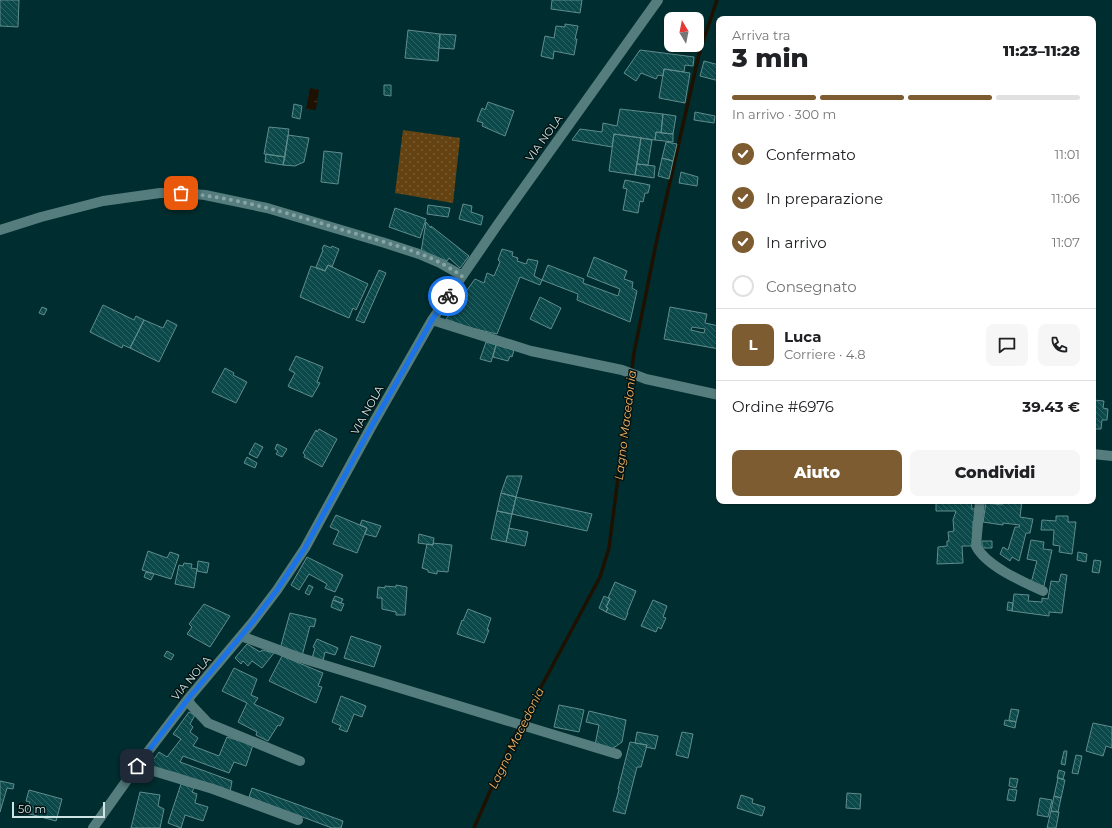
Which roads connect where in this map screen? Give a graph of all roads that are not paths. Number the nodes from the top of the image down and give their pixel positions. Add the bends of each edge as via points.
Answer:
1 (658, 0) edge
2 (0, 230) edge
3 (462, 276) junction
4 (432, 320) junction
5 (716, 394) edge
6 (1096, 454) edge
7 (1112, 456) edge
8 (980, 504) edge
9 (1043, 591) dead end
10 (241, 636) junction
11 (188, 699) junction
12 (617, 754) dead end
13 (300, 761) dead end
14 (137, 766) junction
15 (298, 820) dead end
16 (93, 828) edge

1 - 3 street, VIA NOLA
2 - 3 street via 103,201 160,193 205,195 266,208 385,243 419,254
3 - 4 street, VIA NOLA
4 - 5 street via 531,352 622,370 646,379
4 - 10 street, VIA NOLA via 305,548 277,590
6 - 7 street
8 - 9 street via 976,546 979,552 1001,570
10 - 11 street, VIA NOLA
10 - 12 street via 298,657
11 - 13 street via 208,723
11 - 14 street, VIA NOLA
14 - 15 street via 213,789
14 - 16 street, VIA NOLA

